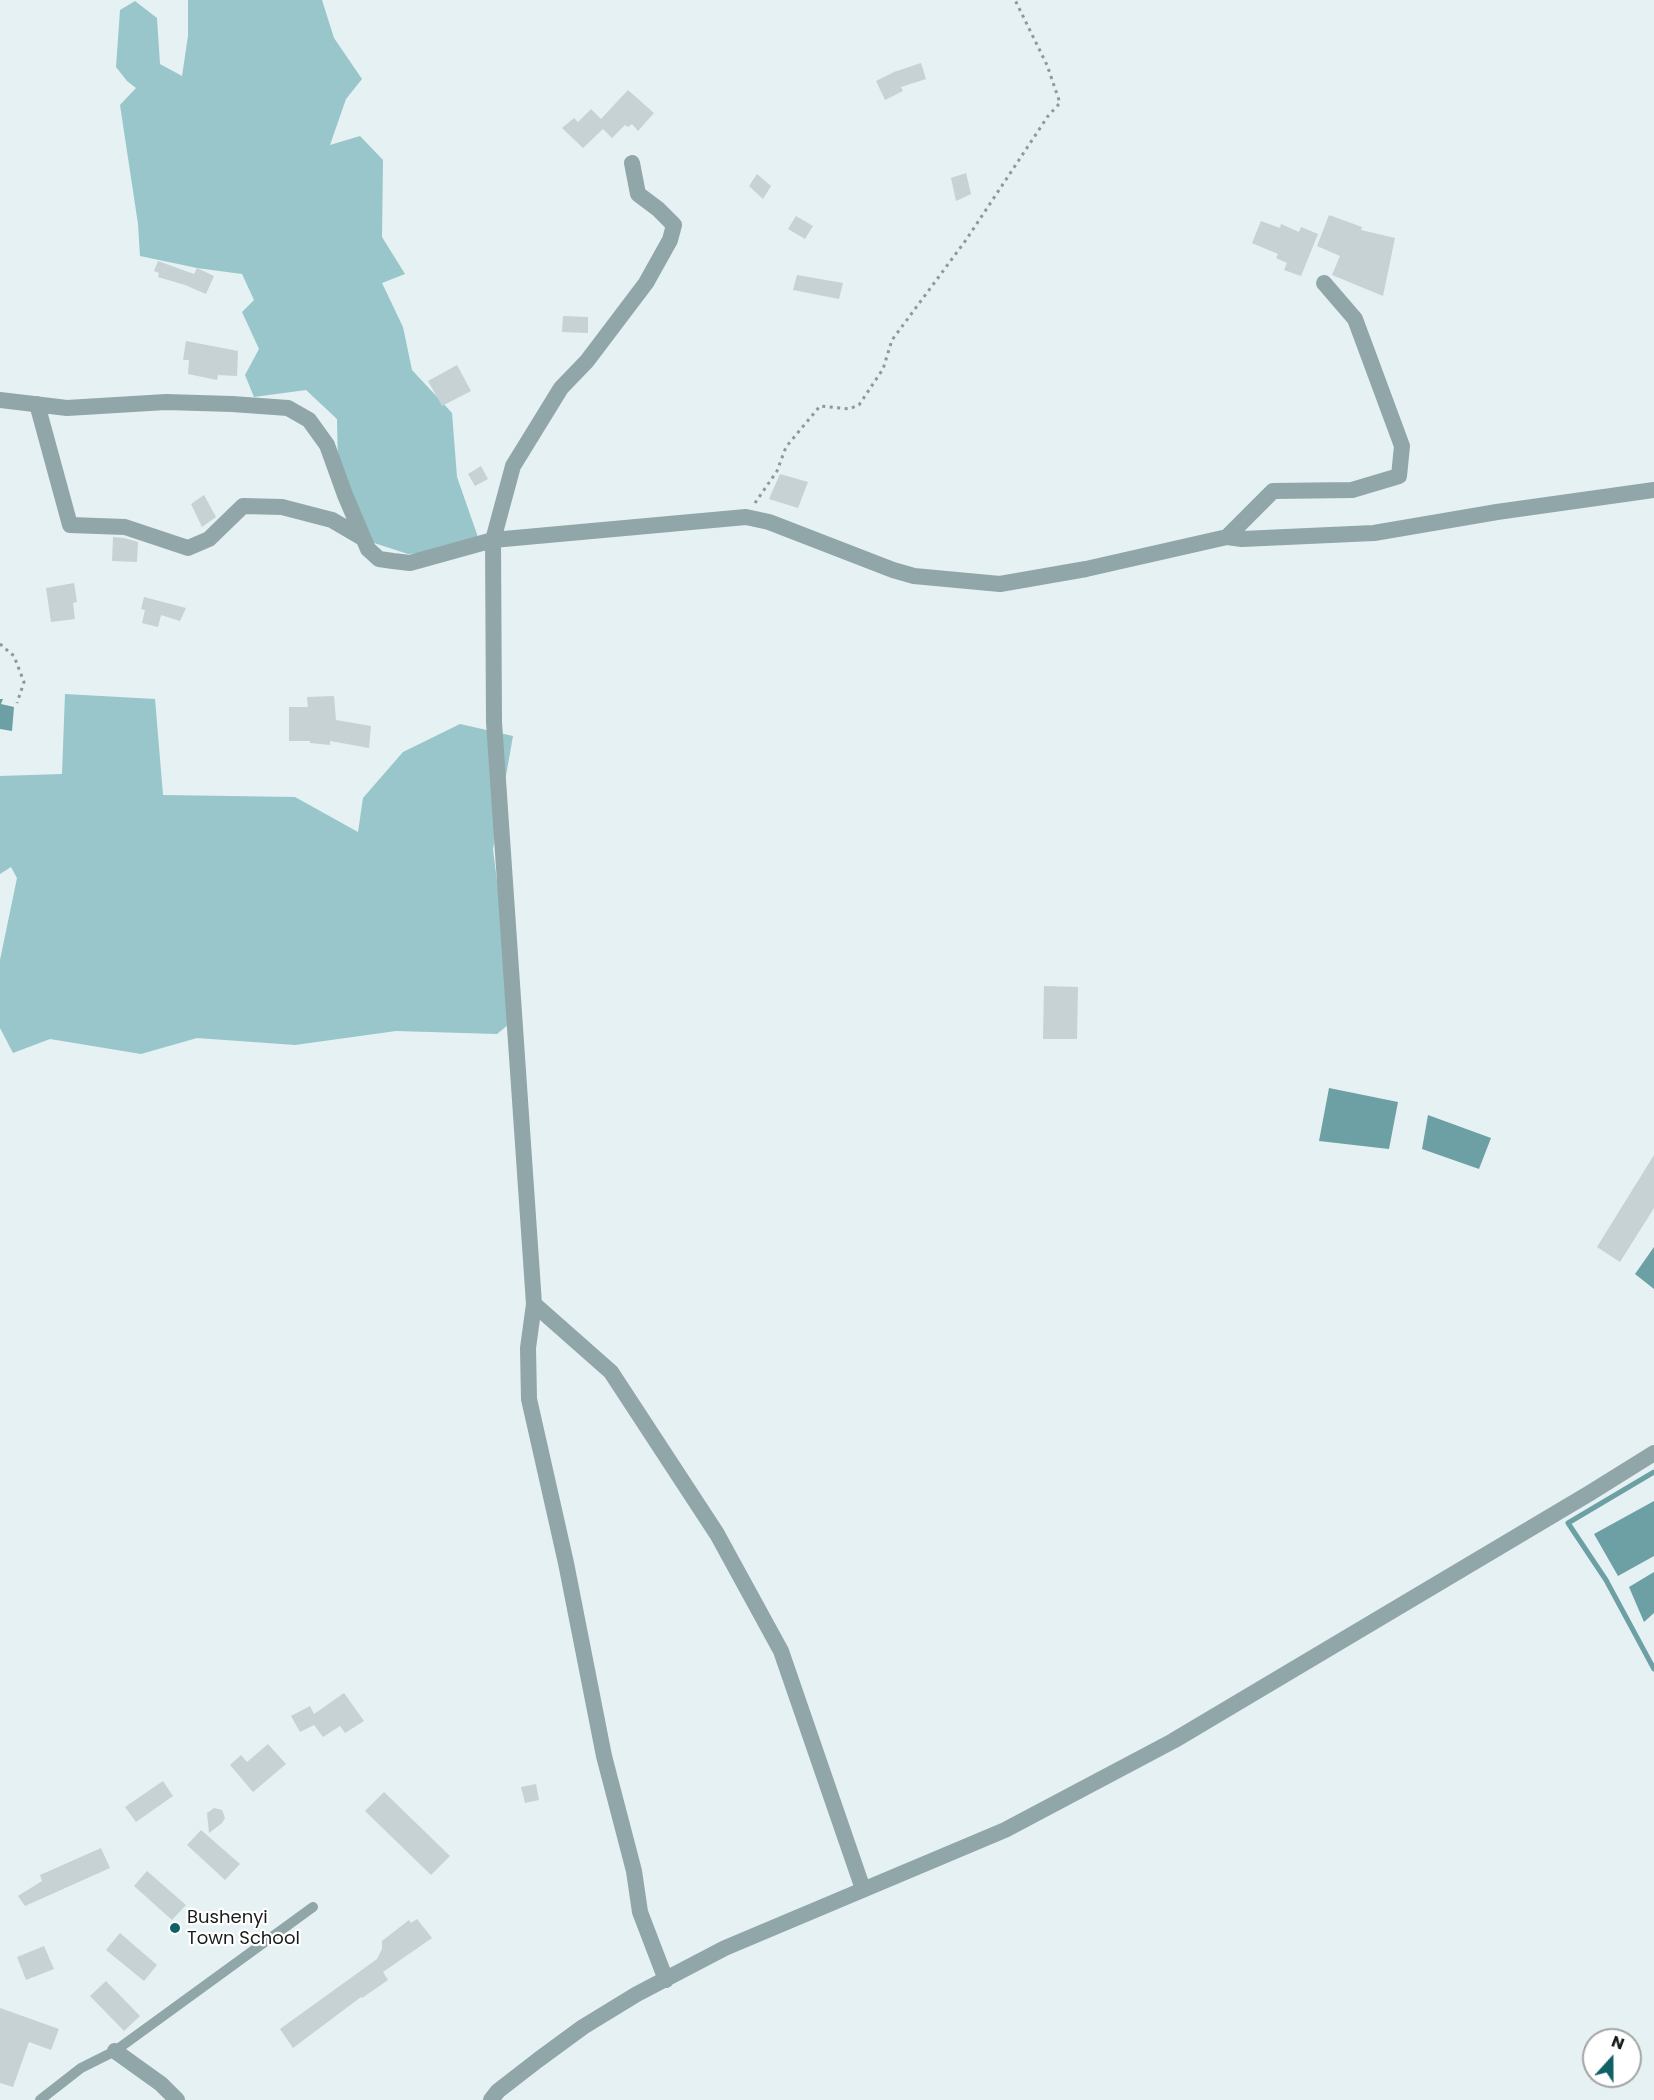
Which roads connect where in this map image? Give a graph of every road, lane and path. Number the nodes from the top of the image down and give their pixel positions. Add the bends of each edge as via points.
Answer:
1 (1015, 0) edge
2 (632, 164) dead end
3 (1324, 284) dead end
4 (0, 400) edge
5 (37, 404) junction
6 (1654, 490) edge
7 (746, 517) junction
8 (361, 537) junction
9 (1227, 537) junction
10 (493, 540) junction
11 (0, 644) edge
12 (17, 703) dead end
13 (534, 1304) junction
14 (1654, 1453) edge
15 (863, 1889) junction
16 (313, 1906) dead end
17 (666, 1980) junction
18 (115, 2051) junction
19 (40, 2100) edge
20 (177, 2100) edge
21 (491, 2100) edge

1 - 7 path via 1047,65 1060,103 892,340 883,369 859,405 849,409 820,406 786,447 777,471
2 - 10 street via 638,194 674,225 670,240 640,291 587,361 561,388 513,466
3 - 9 street via 1355,319 1402,446 1399,476 1352,490 1273,491
4 - 5 street
5 - 8 street via 67,408 166,402 288,408 309,420 327,445
5 - 8 street via 69,525 125,527 188,548 209,539 243,506 282,507 332,520
6 - 9 street via 1374,533
7 - 9 street via 915,576 1000,584
7 - 10 street
8 - 10 street via 379,559 410,563
10 - 13 street via 494,722
11 - 12 path via 14,656 24,682
13 - 15 street via 611,1372 717,1534 781,1651
13 - 17 street via 528,1348 529,1399 640,1912
14 - 15 street via 1173,1741 1005,1830
15 - 17 street via 725,1948
16 - 18 lane
17 - 21 street via 583,2027
18 - 19 lane via 81,2068
18 - 20 street

